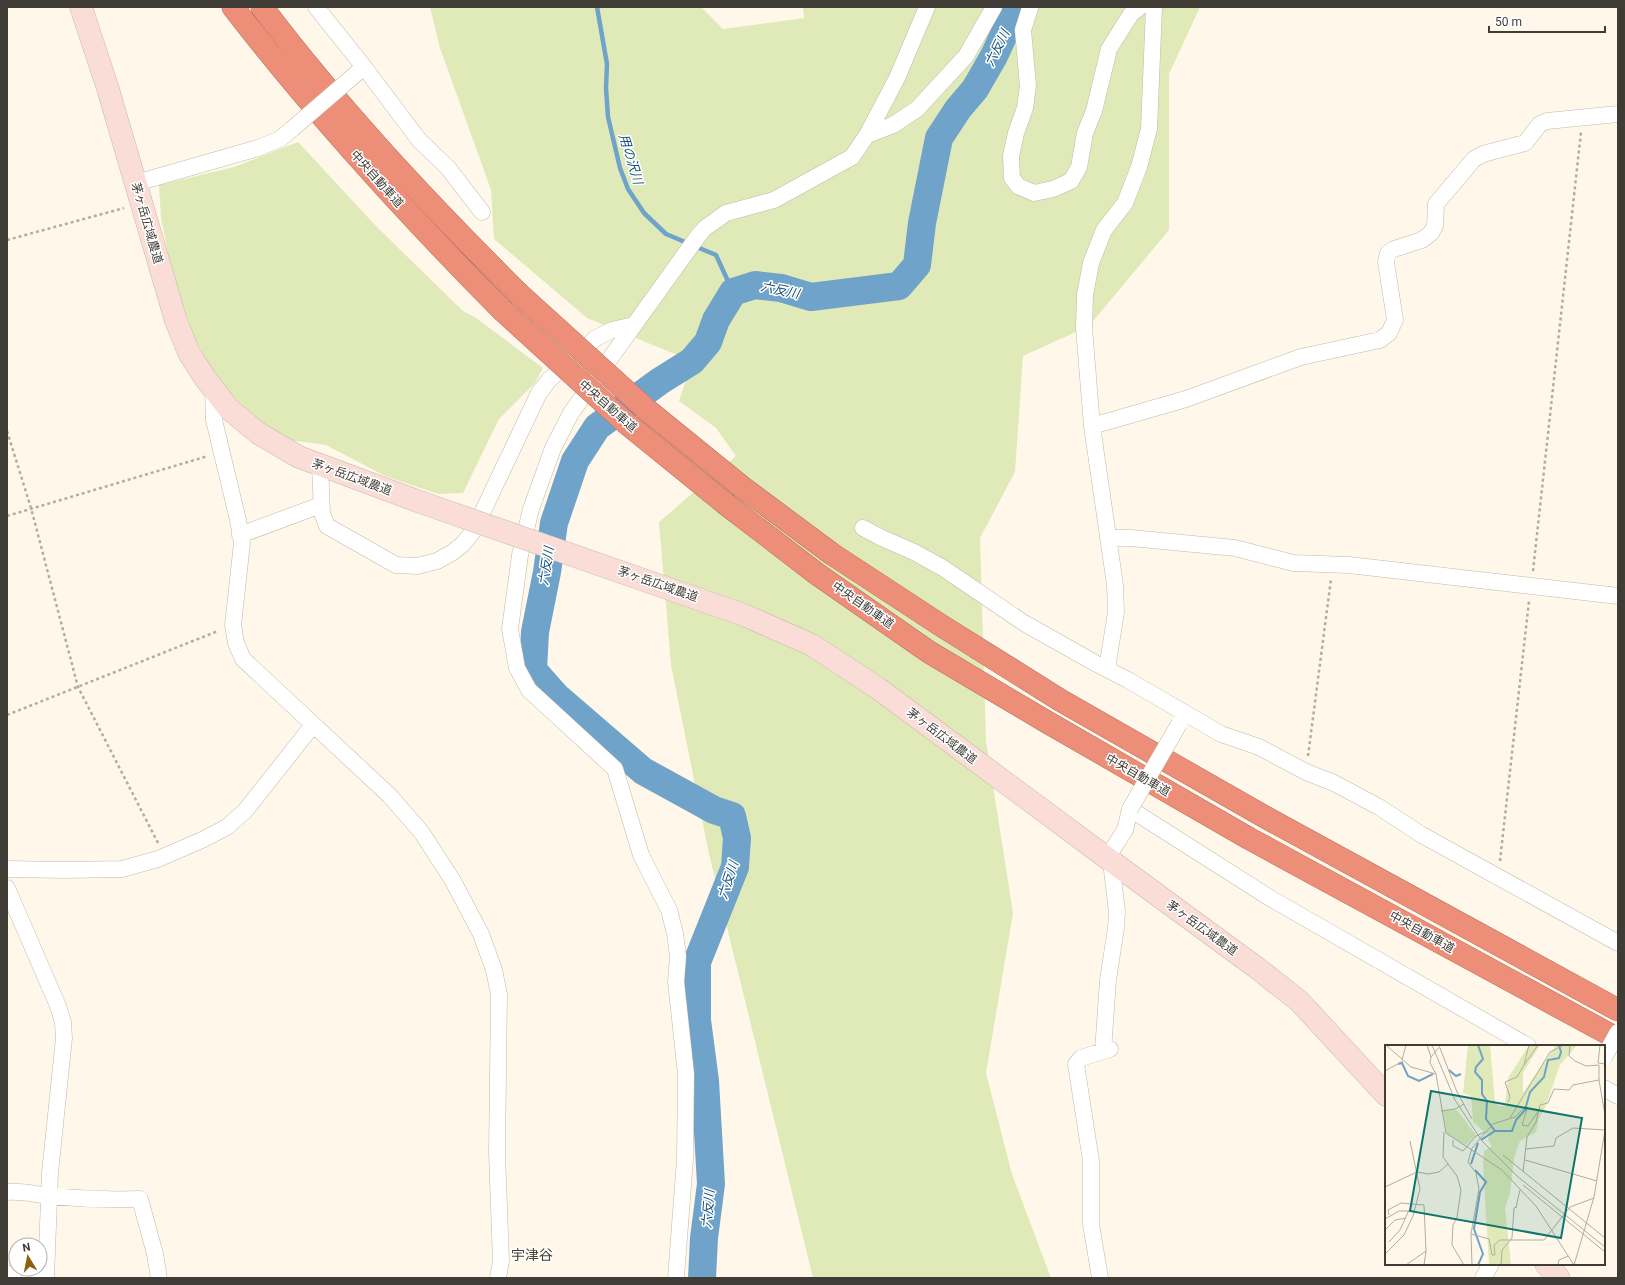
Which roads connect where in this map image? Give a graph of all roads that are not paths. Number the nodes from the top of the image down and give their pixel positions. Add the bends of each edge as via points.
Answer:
1 (81, 7) edge
2 (233, 7) edge
3 (262, 7) edge
4 (316, 7) edge
5 (926, 7) edge
6 (994, 7) edge
7 (1029, 7) edge
8 (1140, 7) edge
9 (1154, 7) edge
10 (361, 69) junction
11 (1618, 114) edge
12 (867, 135) junction
13 (139, 193) junction
14 (482, 212) dead end
15 (634, 324) junction
16 (213, 388) junction
17 (1092, 426) junction
18 (320, 465) junction
19 (321, 504) junction
20 (864, 528) dead end
21 (240, 534) junction
22 (1108, 538) junction
23 (1618, 596) edge
24 (1107, 669) junction
25 (1182, 719) junction
26 (313, 725) junction
27 (1130, 809) junction
28 (1109, 860) junction
29 (7, 869) edge
30 (7, 888) edge
31 (1618, 943) edge
32 (1618, 1010) edge
33 (1618, 1032) edge
34 (1618, 1039) edge
35 (1526, 1045) edge
36 (1605, 1055) edge
37 (1605, 1089) edge
38 (1385, 1094) edge
39 (1618, 1096) edge
40 (7, 1192) edge
41 (49, 1196) junction
42 (1490, 1265) edge
43 (1547, 1265) edge
44 (7, 1274) edge
45 (38, 1278) edge
46 (46, 1278) edge
47 (159, 1278) edge
48 (498, 1278) edge
49 (676, 1278) edge
50 (1100, 1278) edge
51 (1482, 1278) edge
52 (1559, 1278) edge

1 - 13 street, 茅ヶ岳広域農道
2 - 34 highway, 中央自動車道, bridge via 342,141 429,237 501,309 625,422 817,574 929,652 1047,722 1250,839
3 - 32 highway, 中央自動車道, bridge via 359,125 446,221 518,293 646,409 742,487 832,554 1060,700 1265,817
4 - 10 street
5 - 12 street via 898,78
6 - 12 street via 966,56 917,109 893,125
7 - 8 street via 1024,30 1028,86 1026,108 1016,133 1012,178 1018,186 1034,193 1053,189 1071,181 1079,167 1085,133 1094,111 1108,49 1131,14
9 - 17 street via 1149,129 1139,167 1125,203 1104,230 1091,263 1085,295 1084,328
10 - 13 street, bridge via 280,139
10 - 14 street via 419,140 448,168
11 - 17 street via 1547,121 1540,124 1525,143 1483,154 1474,159 1436,204 1435,226 1431,234 1388,253 1386,262 1395,320 1388,333 1380,340 1301,357 1186,400
12 - 15 street via 852,156 836,166 774,200 726,213 705,228
13 - 16 street, 茅ヶ岳広域農道 via 176,321 189,353
15 - 19 street via 596,338 549,380 539,393 474,530 453,552 437,561 418,566 396,565 327,526
15 - 49 street via 571,413 553,448 531,509 520,555 510,630 517,668 529,690 615,769 641,855 669,910 675,933 678,956 676,982 686,1074 685,1159
16 - 18 street, 茅ヶ岳広域農道 via 229,408 258,433 299,457
16 - 21 street via 214,420
17 - 22 street
18 - 19 street
18 - 28 street, 茅ヶ岳広域農道, bridge via 744,615 812,645 879,689
19 - 21 street
20 - 24 street via 943,568 1024,623
21 - 26 street via 242,543 233,625 236,643 243,660
22 - 23 street via 1235,548 1293,563 1333,564
22 - 24 street via 1116,612
24 - 25 street via 1128,680
25 - 27 street, bridge
25 - 31 street via 1259,747 1306,772 1334,783 1379,807 1422,835
26 - 29 street via 245,811 227,827 202,840 165,856 122,869
26 - 48 street via 390,796 422,833 467,907 481,934 494,970 499,994 497,1153 501,1261
27 - 28 street via 1124,830
27 - 35 street via 1270,898
28 - 38 street, 茅ヶ岳広域農道 via 1299,1001
28 - 50 street via 1117,912 1108,980 1107,1050 1081,1058 1076,1064 1091,1161 1091,1224
30 - 41 street via 63,1022 64,1038
33 - 36 street, bridge
37 - 39 street
40 - 41 street via 22,1191
41 - 46 street
41 - 47 street via 103,1200 140,1199
42 - 51 street
43 - 52 street
44 - 45 street

